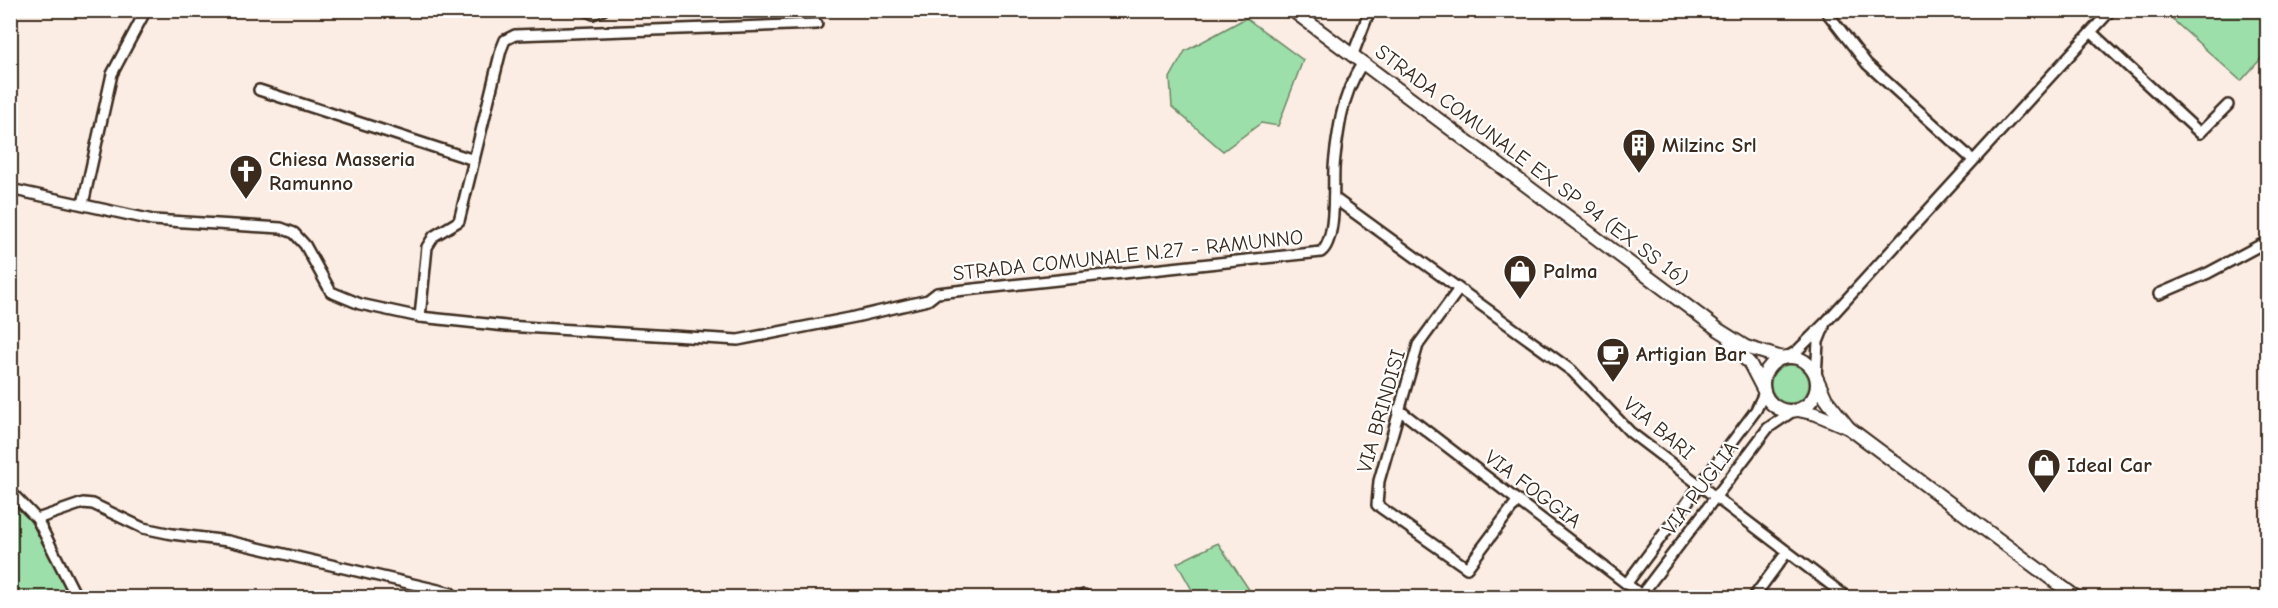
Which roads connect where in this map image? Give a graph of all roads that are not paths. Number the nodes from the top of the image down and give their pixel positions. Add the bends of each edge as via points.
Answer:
1 (146, 10) edge
2 (586, 10) edge
3 (603, 10) edge
4 (1292, 10) edge
5 (1370, 10) edge
6 (1825, 10) edge
7 (2111, 10) edge
8 (817, 24) dead end
9 (2091, 32) junction
10 (1353, 54) junction
11 (1363, 62) junction
12 (259, 90) dead end
13 (2228, 105) dead end
14 (474, 160) junction
15 (1972, 160) junction
16 (10, 189) edge
17 (1334, 198) junction
18 (83, 204) junction
19 (2268, 241) edge
20 (1459, 289) junction
21 (2158, 294) dead end
22 (420, 317) junction
23 (1826, 322) junction
24 (1719, 330) junction
25 (1784, 358) junction
26 (1816, 377) junction
27 (1764, 392) junction
28 (1398, 409) junction
29 (1796, 410) junction
30 (1849, 428) junction
31 (1700, 485) junction
32 (10, 491) edge
33 (1715, 497) junction
34 (1518, 500) junction
35 (37, 519) junction
36 (1787, 552) junction
37 (1627, 583) junction
38 (1643, 596) edge
39 (76, 597) edge
40 (454, 597) edge
41 (1753, 597) edge
42 (1848, 597) edge
43 (2077, 597) edge

1 - 18 street via 112,74
2 - 3 street via 593,14
4 - 10 main road, STRADA COMUNALE EX SP 94 (EX SS 16)
5 - 10 street
6 - 15 street via 1867,64
7 - 9 street
8 - 14 street via 515,35 505,40 501,50
9 - 13 street via 2200,134
9 - 15 street
10 - 11 main road, STRADA COMUNALE EX SP 94 (EX SS 16)
11 - 17 street via 1353,78 1341,115
11 - 24 main road, STRADA COMUNALE EX SP 94 (EX SS 16)
12 - 14 street
14 - 22 street via 459,221 426,247
15 - 23 street
16 - 18 street, STRADA COMUNALE N.27 - RAMUNNO
17 - 20 street, VIA BARI
17 - 22 street, STRADA COMUNALE N.27 - RAMUNNO via 1329,242 1321,252 937,293 928,300 738,340
18 - 22 street, STRADA COMUNALE N.27 - RAMUNNO via 153,220 294,232 331,292 360,304
19 - 21 street
20 - 28 street, VIA BRINDISI via 1418,345
20 - 31 street, VIA BARI via 1572,371 1630,432
23 - 25 street via 1797,351
23 - 26 street via 1818,342
24 - 25 main road, STRADA COMUNALE EX SP 94 (EX SS 16) via 1746,347
24 - 27 main road, STRADA COMUNALE EX SP 94 (EX SS 16) via 1750,364
25 - 26 main road via 1805,362
25 - 27 main road via 1768,367
26 - 29 main road via 1811,401
26 - 30 main road via 1826,399
27 - 29 main road via 1776,407
27 - 31 street, VIA PUGLIA via 1756,410
28 - 34 street, VIA FOGGIA
28 - 34 street, VIA BRINDISI via 1379,481 1377,506 1467,568
29 - 30 main road
29 - 33 street, VIA PUGLIA via 1768,428
30 - 43 main road
31 - 33 street, VIA BARI
31 - 37 street, VIA PUGLIA
32 - 35 street
33 - 36 street, VIA BARI
33 - 38 street, VIA PUGLIA
34 - 37 street, VIA FOGGIA
35 - 39 street
35 - 40 street via 83,503 93,504 143,528 228,541 451,592
36 - 41 street
36 - 42 street, VIA BARI
37 - 38 street, VIA FOGGIA

